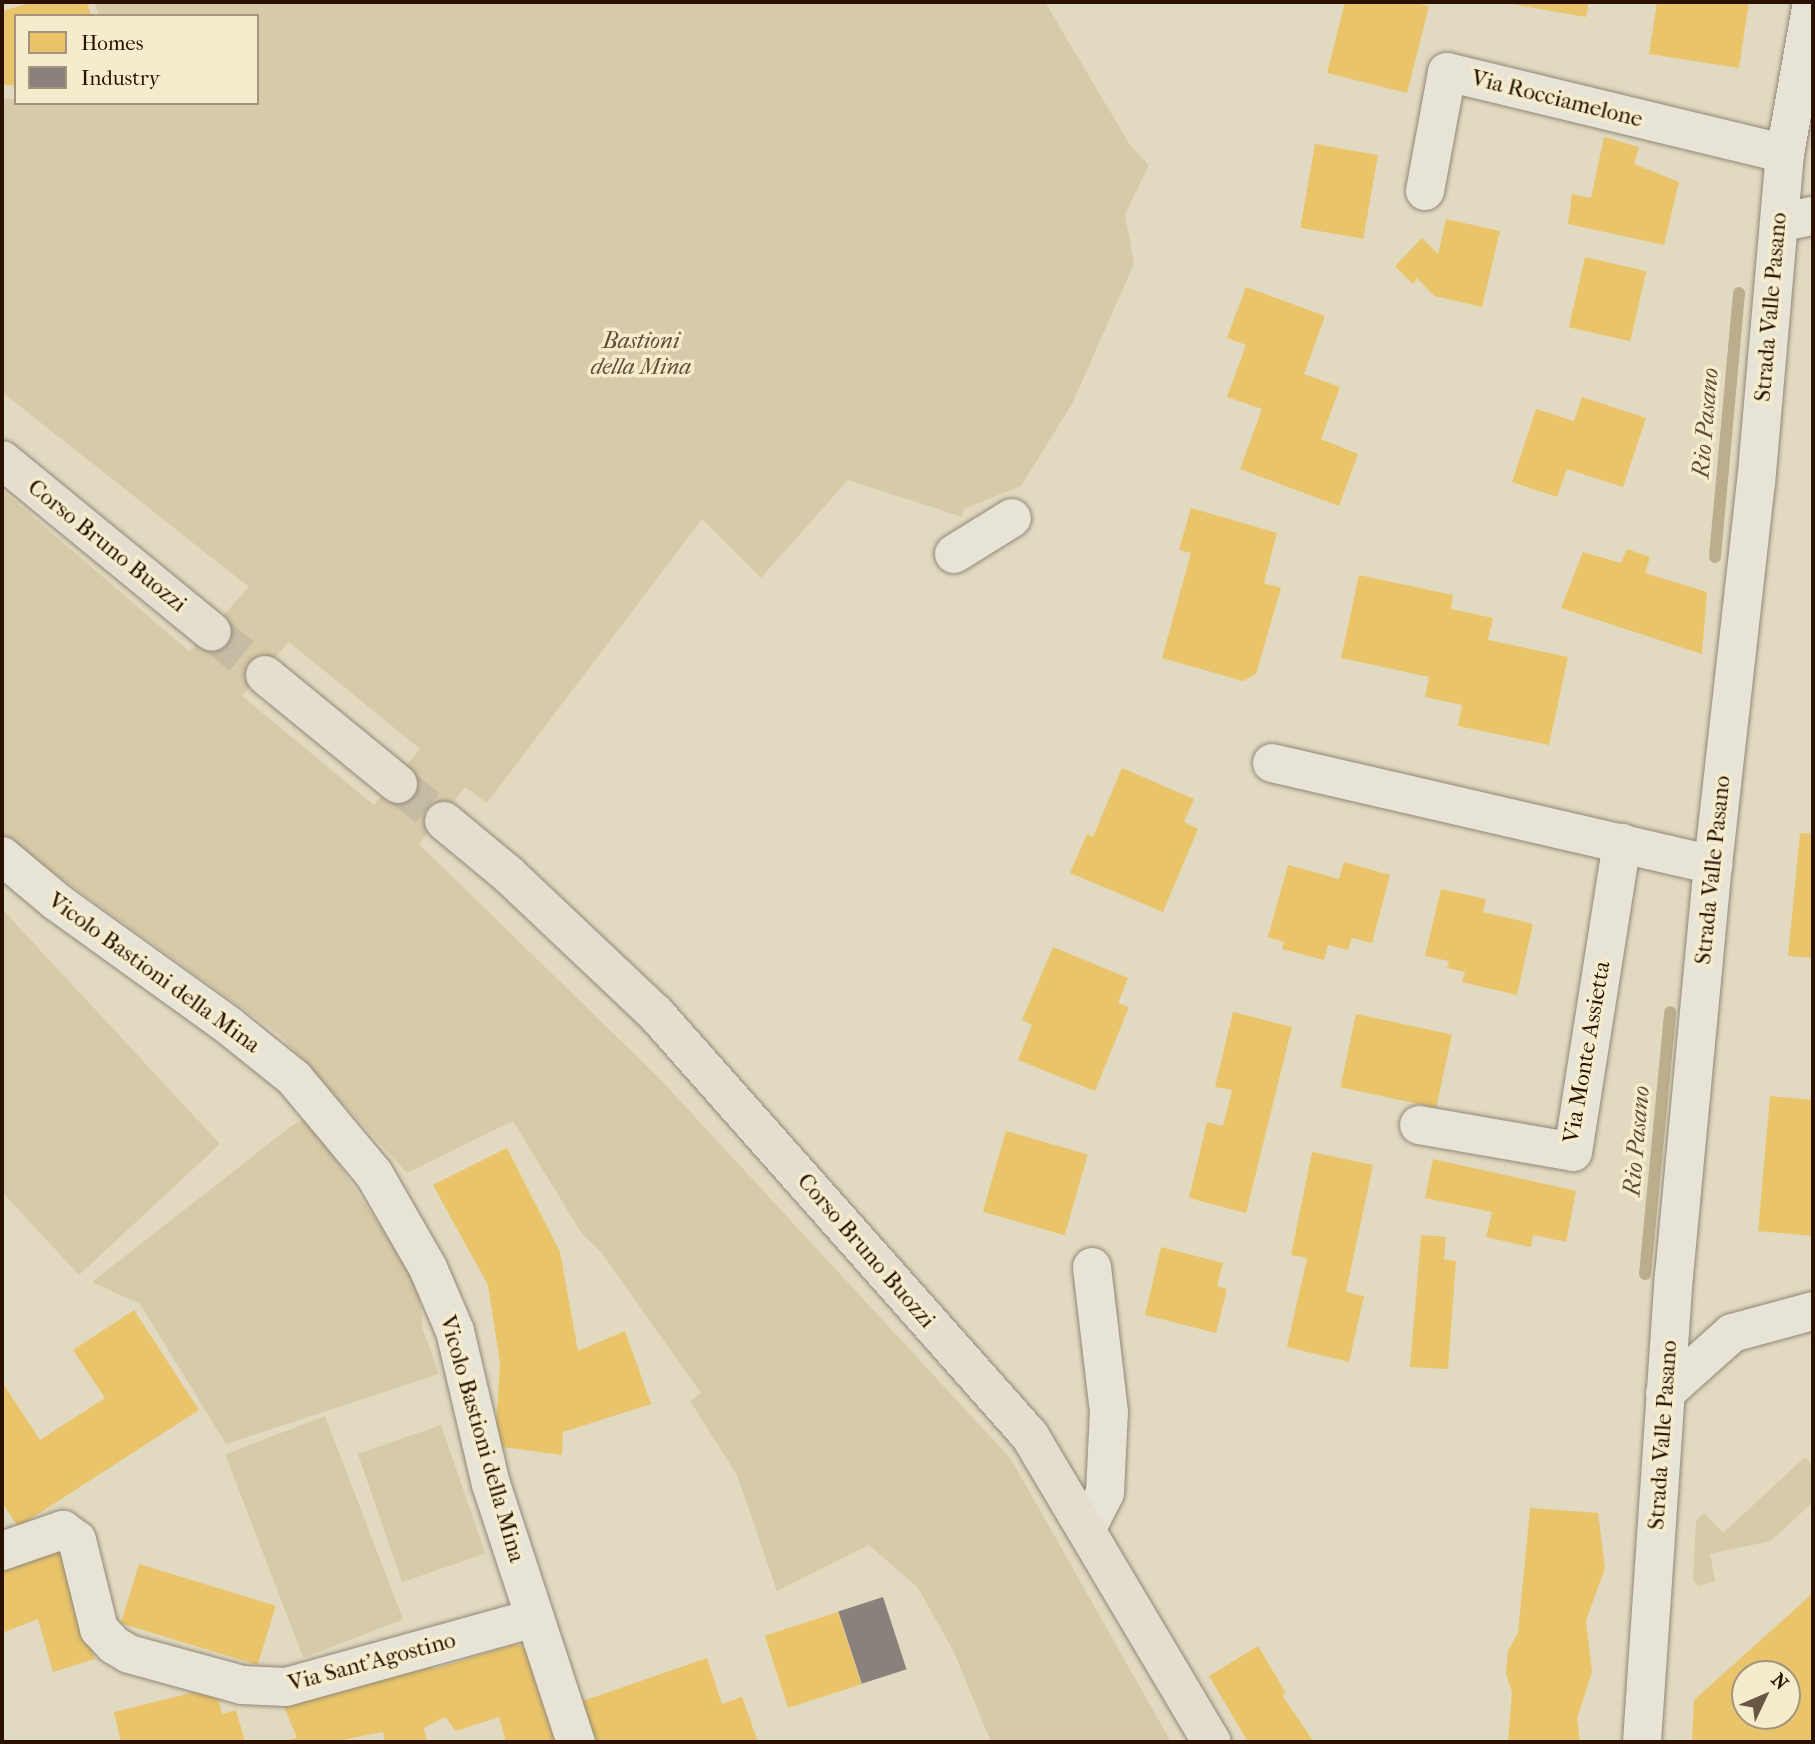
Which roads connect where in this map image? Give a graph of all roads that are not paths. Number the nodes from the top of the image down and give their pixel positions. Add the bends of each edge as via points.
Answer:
1 (1812, 2) edge
2 (1785, 154) junction
3 (1425, 191) dead end
4 (1796, 219) edge
5 (2, 460) edge
6 (1012, 518) dead end
7 (954, 554) dead end
8 (212, 632) tunnel mouth
9 (265, 675) tunnel mouth
10 (1272, 763) dead end
11 (398, 784) tunnel mouth
12 (444, 821) tunnel mouth
13 (1622, 844) junction
14 (2, 856) edge
15 (1713, 864) junction
16 (1419, 1125) dead end
17 (1092, 1267) dead end
18 (1813, 1311) edge
19 (1665, 1393) junction
20 (1087, 1528) junction
21 (2, 1551) edge
22 (536, 1618) junction
23 (576, 1742) edge
24 (1212, 1742) edge
25 (1642, 1742) edge

1 - 2 street, Strada Valle Pasano
2 - 3 street, Via Rocciamelone via 1447,72
2 - 4 street, Strada Valle Pasano
4 - 15 street, Strada Valle Pasano via 1756,484
5 - 8 main road, Corso Bruno Buozzi
6 - 7 street
9 - 11 main road
10 - 13 street
12 - 20 main road, Corso Bruno Buozzi via 508,874 656,1014 1030,1436
13 - 15 street
13 - 16 street, Via Monte Assietta via 1573,1152
14 - 22 street, Vicolo Bastioni della Mina via 294,1078 374,1174 428,1268 455,1331 491,1484
15 - 19 street, Strada Valle Pasano
17 - 20 street via 1109,1412 1105,1493
18 - 19 street via 1732,1333
19 - 25 street, Strada Valle Pasano
20 - 24 main road, Corso Bruno Buozzi
21 - 22 street, Via Sant'Agostino via 63,1530 78,1540 99,1629 114,1645 129,1654 243,1685 286,1687
22 - 23 street, Vicolo Bastioni della Mina

